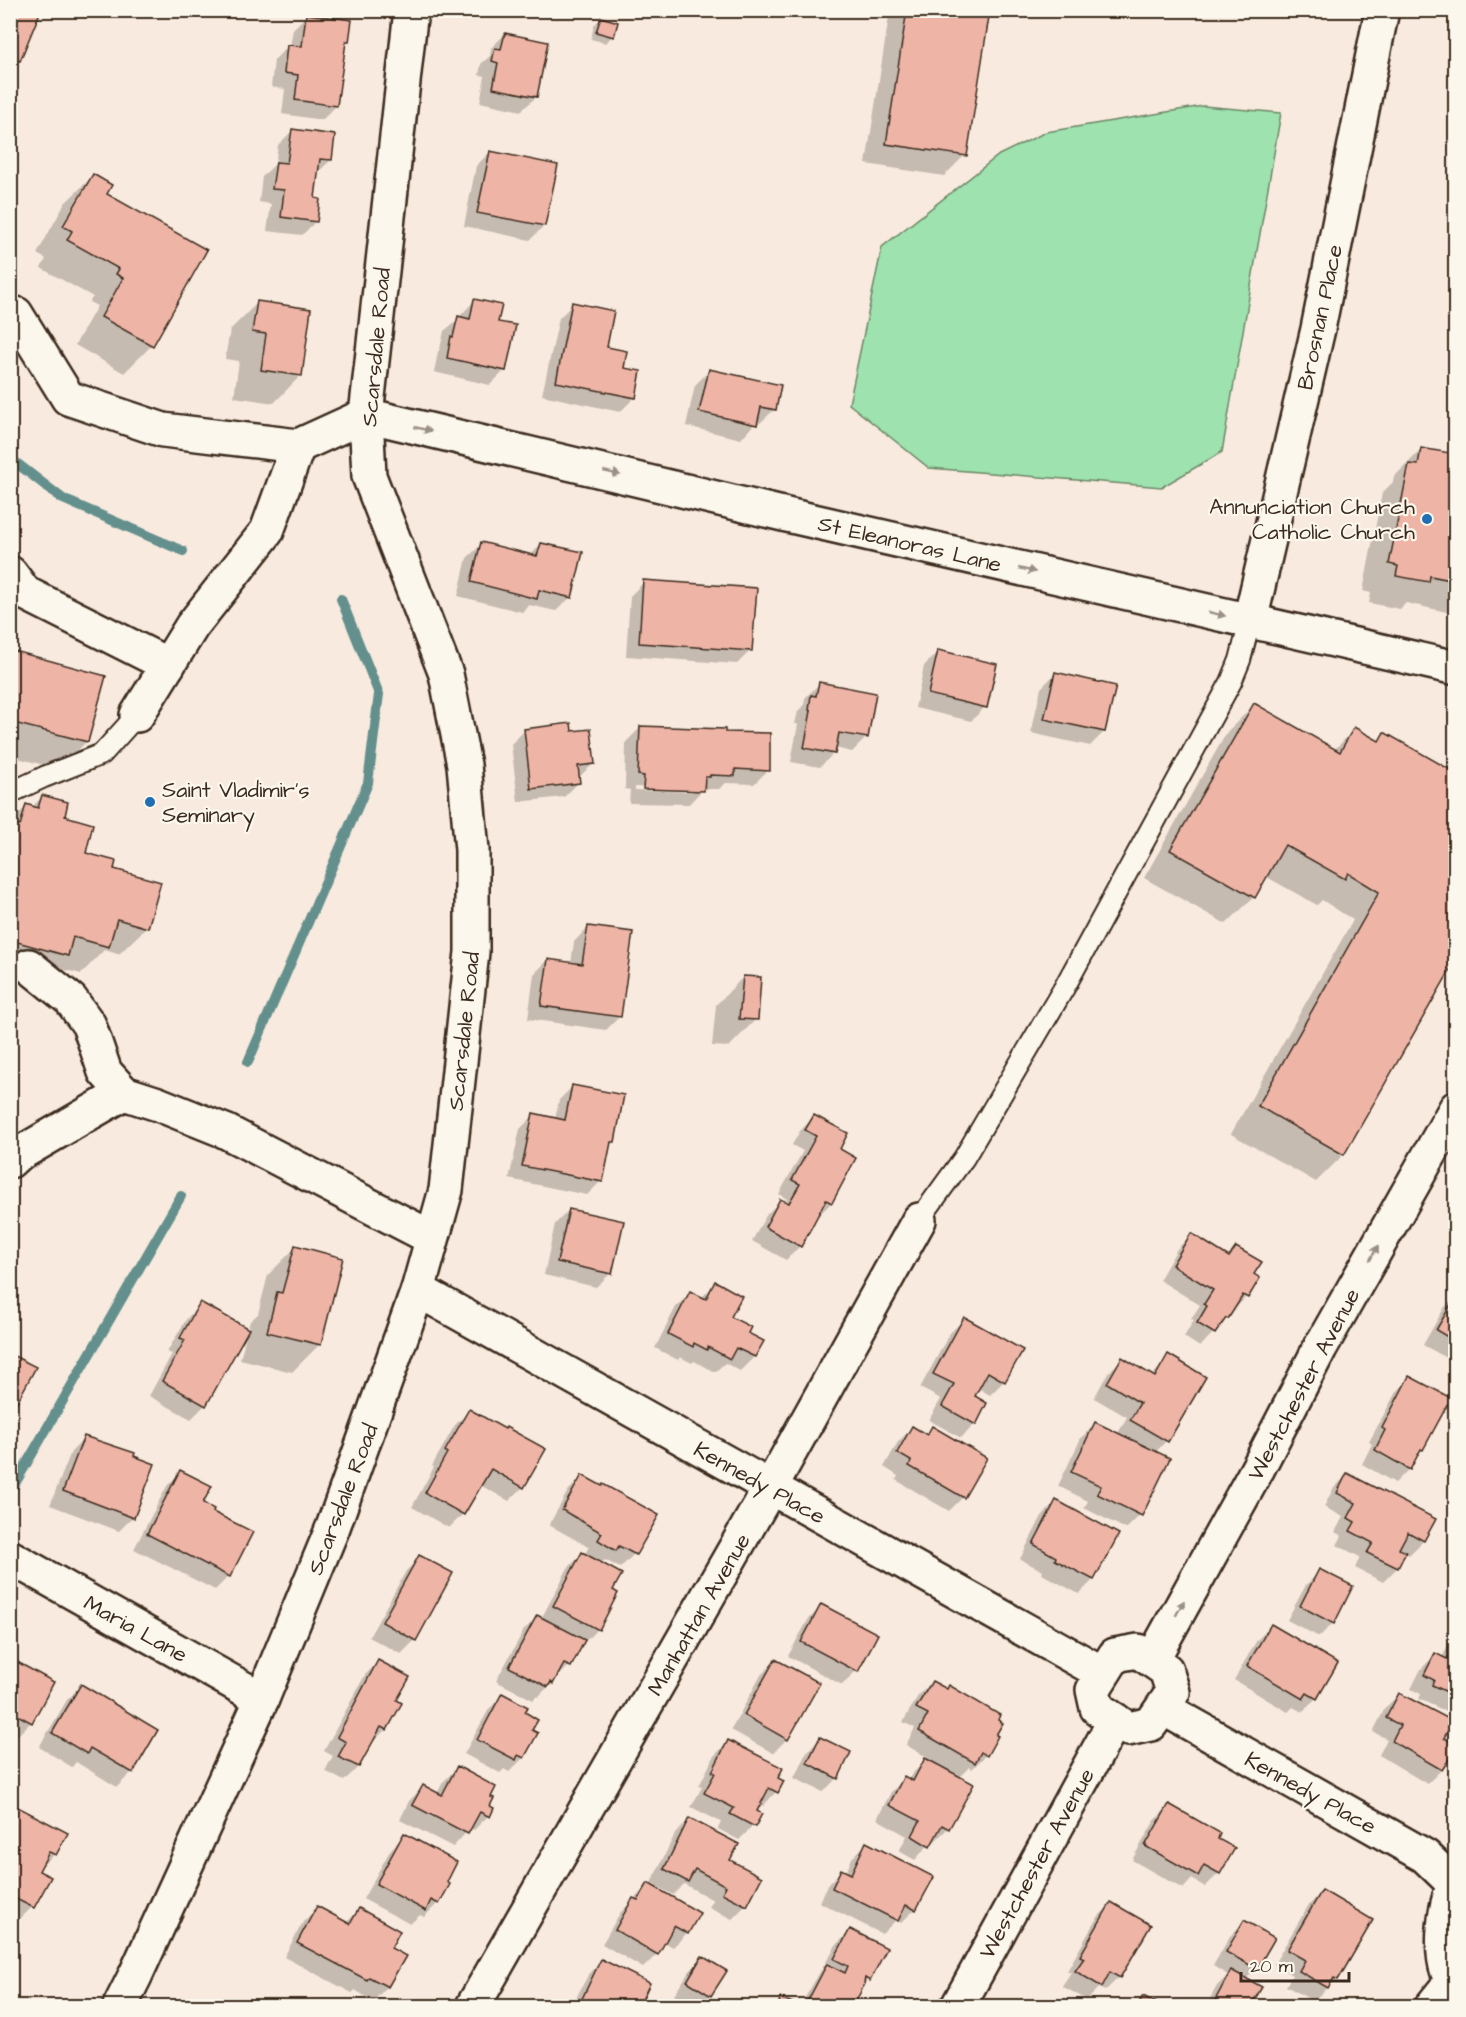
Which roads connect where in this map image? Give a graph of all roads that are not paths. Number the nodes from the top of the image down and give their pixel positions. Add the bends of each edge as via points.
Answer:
1 (411, 10) edge
2 (1382, 10) edge
3 (13, 306) edge
4 (366, 415) junction
5 (298, 446) junction
6 (10, 573) edge
7 (1250, 621) junction
8 (168, 664) junction
9 (1455, 668) edge
10 (137, 715) joint
11 (10, 793) edge
12 (29, 966) dead end
13 (124, 1092) junction
14 (1455, 1108) edge
15 (12, 1157) edge
16 (919, 1220) joint
17 (432, 1238) junction
18 (418, 1290) junction
19 (770, 1488) junction
20 (10, 1557) edge
21 (1152, 1660) junction
22 (1102, 1673) junction
23 (262, 1699) junction
24 (1162, 1708) junction
25 (1115, 1719) junction
26 (1455, 1883) edge
27 (1447, 1991) edge
28 (120, 2007) edge
29 (473, 2007) edge
30 (958, 2007) edge

1 - 4 street, Scarsdale Road
2 - 7 street, Brosnan Place via 1318,329
3 - 5 street via 68,398 163,430
4 - 5 street
4 -> 7 street, St Eleanoras Lane
4 - 17 street, Scarsdale Road via 369,476 446,674 464,765 472,850 471,964 446,1190
5 - 8 street via 267,531 192,626
6 - 8 street via 25,593
7 - 9 street, St Eleanoras Lane
7 - 16 lane via 1231,682 1070,977 964,1158
8 - 10 street
10 - 11 lane via 102,754
12 - 13 street via 71,1000 89,1025 105,1072
13 - 15 street
13 - 17 street via 225,1131
21 -> 14 street, Westchester Avenue
16 - 19 street, Manhattan Avenue
17 - 18 street, Scarsdale Road
18 - 19 street, Kennedy Place
18 - 23 street, Scarsdale Road via 333,1527
19 - 22 street, Kennedy Place
19 - 29 street, Manhattan Avenue
20 - 23 street, Maria Lane
21 - 22 street via 1138,1651 1115,1655
21 - 24 street via 1166,1670 1173,1692
22 - 25 street via 1093,1690 1097,1708
23 - 28 street, Scarsdale Road
24 - 25 street via 1151,1724 1128,1728
24 - 26 street, Kennedy Place via 1425,1856
25 - 30 street, Westchester Avenue
26 - 27 street via 1446,1914

